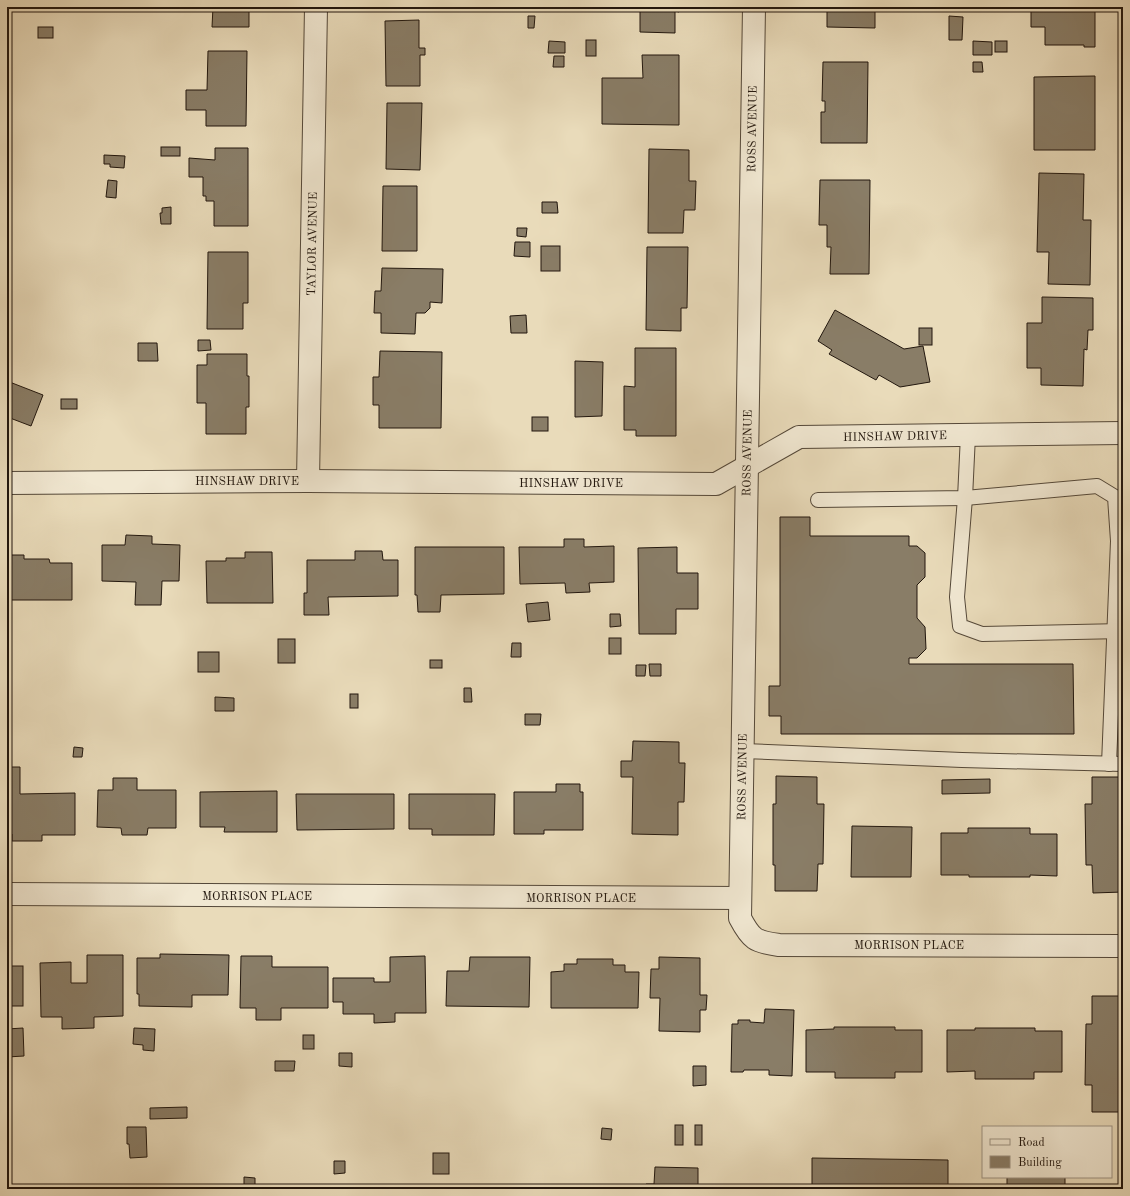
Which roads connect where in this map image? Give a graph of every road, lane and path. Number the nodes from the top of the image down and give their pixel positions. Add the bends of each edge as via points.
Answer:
1 (316, 7) edge
2 (754, 7) edge
3 (1123, 433) edge
4 (968, 435) junction
5 (747, 466) junction
6 (308, 481) junction
7 (7, 483) edge
8 (965, 498) junction
9 (818, 500) dead end
10 (1119, 631) edge
11 (743, 751) junction
12 (1109, 764) junction
13 (1123, 764) edge
14 (7, 894) edge
15 (740, 898) junction
16 (1123, 946) edge

1 - 6 street, TAYLOR AVENUE
2 - 5 street, ROSS AVENUE
3 - 4 street, HINSHAW DRIVE
4 - 5 street, HINSHAW DRIVE via 799,437
4 - 8 lane
5 - 6 street, HINSHAW DRIVE via 716,484
5 - 11 street, ROSS AVENUE
6 - 7 street, HINSHAW DRIVE
8 - 9 lane
8 - 10 lane via 1097,486 1115,497
8 - 10 lane via 957,597 960,626 982,634
10 - 12 lane
11 - 12 lane
11 - 15 street, ROSS AVENUE
12 - 13 lane
14 - 15 street, MORRISON PLACE
15 - 16 street, MORRISON PLACE via 740,918 748,934 762,943

